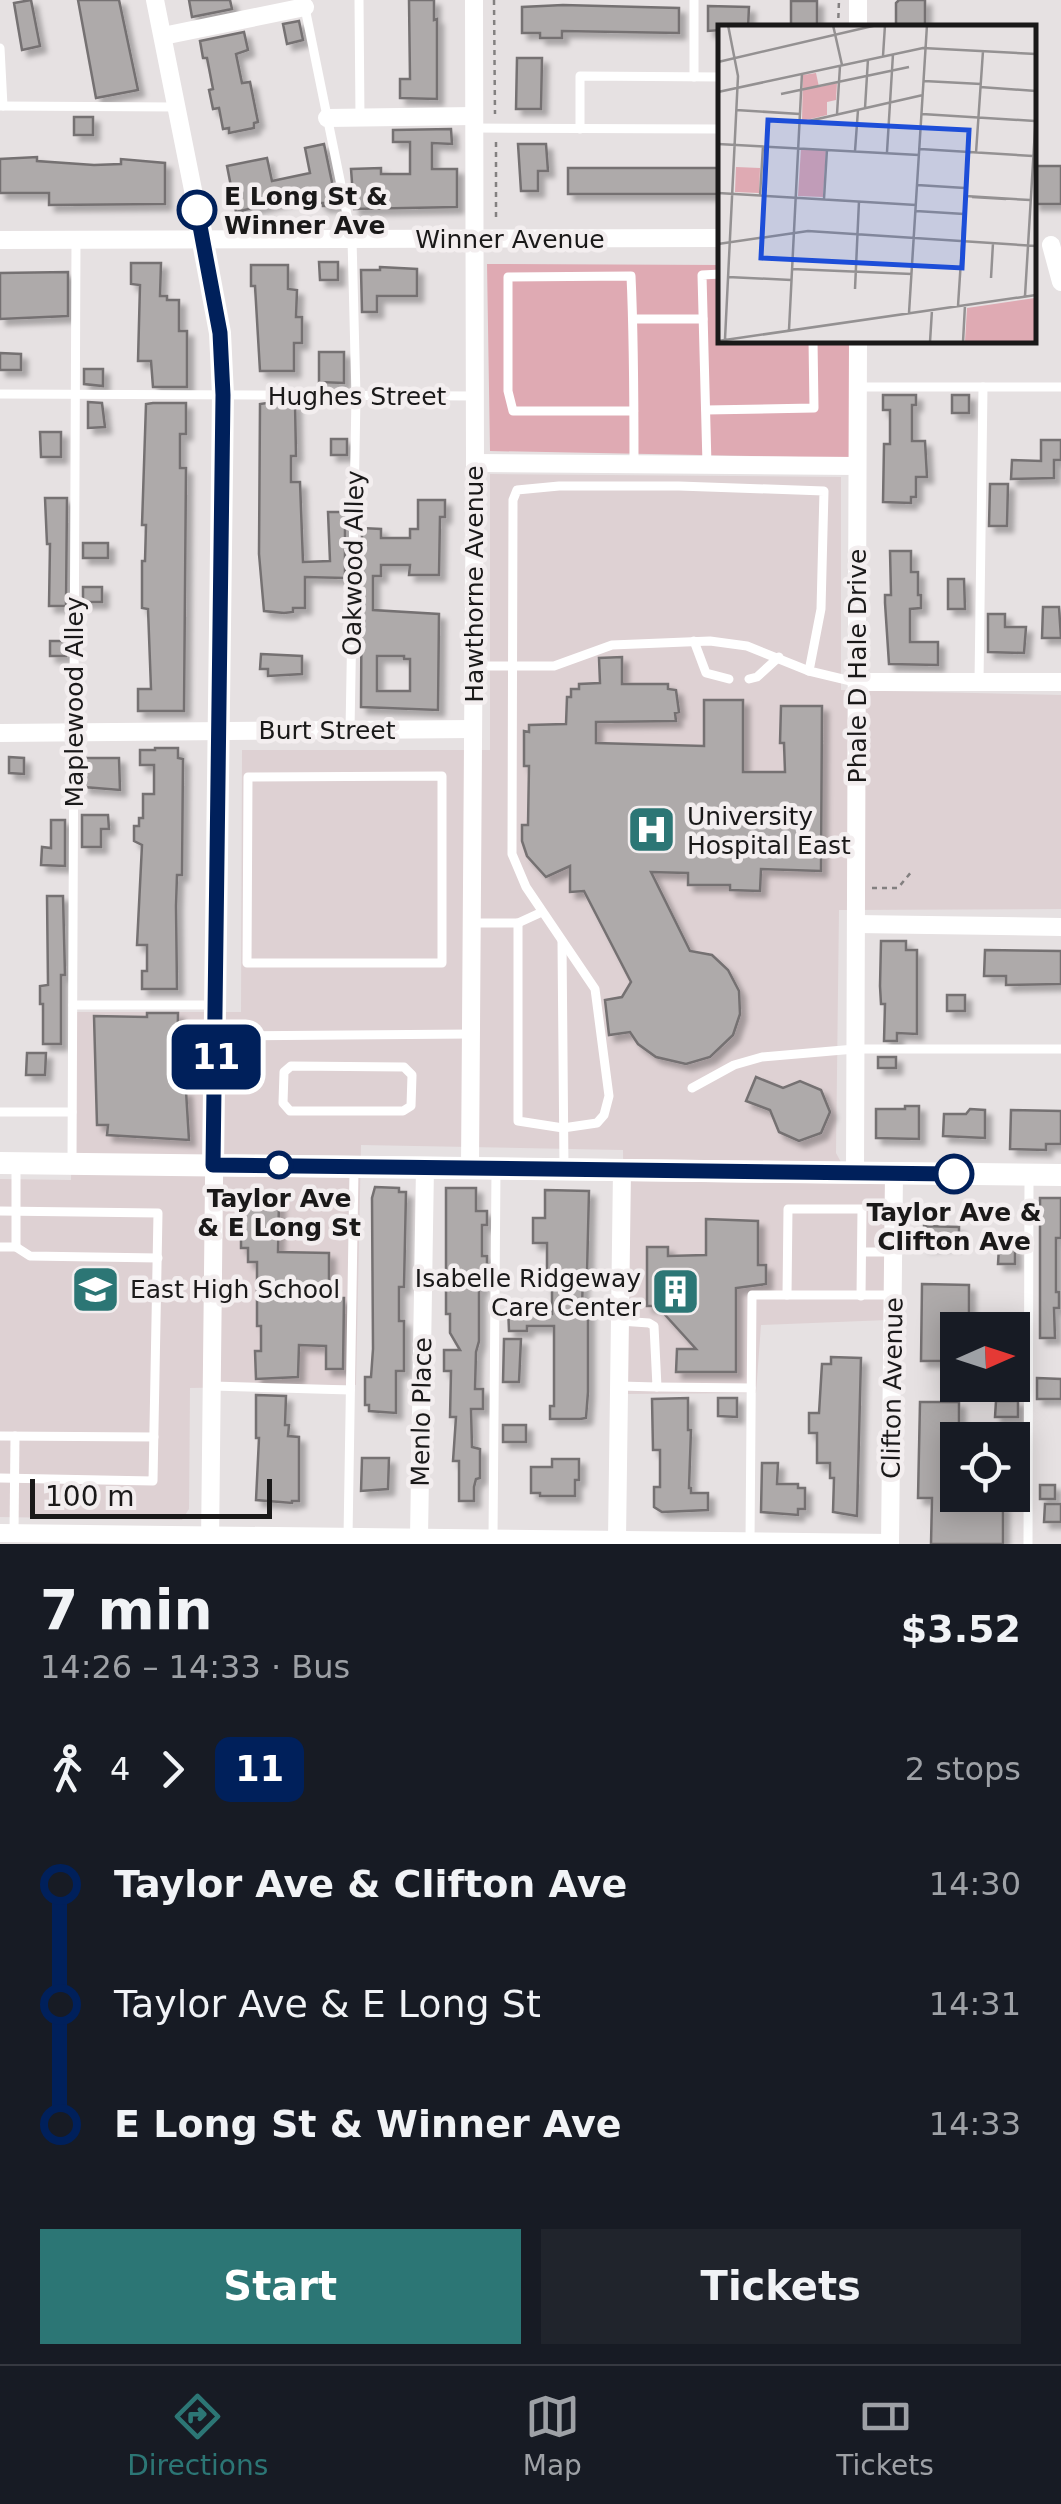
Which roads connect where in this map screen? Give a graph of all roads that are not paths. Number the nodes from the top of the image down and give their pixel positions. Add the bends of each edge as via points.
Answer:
1 (155, 0) edge
2 (359, 0) edge
3 (474, 0) edge
4 (694, 0) edge
5 (304, 3) edge
6 (162, 36) junction
7 (0, 48) edge
8 (694, 77) junction
9 (718, 77) edge
10 (2, 106) edge
11 (176, 107) junction
12 (327, 118) junction
13 (360, 118) junction
14 (474, 122) junction
15 (580, 129) junction
16 (718, 129) edge
17 (718, 238) edge
18 (203, 239) junction
19 (352, 239) junction
20 (0, 240) edge
21 (76, 240) junction
22 (474, 240) junction
23 (1048, 244) edge
24 (718, 274) edge
25 (1061, 282) edge
26 (633, 319) junction
27 (703, 320) junction
28 (813, 342) edge
29 (858, 342) edge
30 (858, 387) junction
31 (982, 387) junction
32 (1061, 387) edge
33 (0, 394) edge
34 (75, 394) junction
35 (223, 395) junction
36 (356, 396) junction
37 (475, 396) junction
38 (706, 410) junction
39 (634, 411) junction
40 (475, 463) junction
41 (634, 464) junction
42 (707, 465) junction
43 (857, 466) junction
44 (694, 641) junction
45 (778, 656) junction
46 (474, 666) junction
47 (513, 666) junction
48 (808, 671) junction
49 (728, 679) dead end
50 (748, 679) dead end
51 (856, 682) junction
52 (979, 682) junction
53 (1061, 682) edge
54 (350, 730) junction
55 (473, 730) junction
56 (220, 731) junction
57 (74, 732) junction
58 (0, 733) edge
59 (346, 776) joint
60 (542, 912) junction
61 (472, 923) junction
62 (518, 923) junction
63 (856, 924) junction
64 (1061, 926) edge
65 (562, 938) junction
66 (72, 1005) junction
67 (216, 1006) junction
68 (471, 1034) junction
69 (216, 1036) junction
70 (1061, 1049) edge
71 (855, 1050) junction
72 (348, 1066) joint
73 (692, 1088) dead end
74 (0, 1112) edge
75 (72, 1112) junction
76 (563, 1128) junction
77 (8, 1163) edge
78 (72, 1164) junction
79 (213, 1165) junction
80 (354, 1166) junction
81 (424, 1167) junction
82 (470, 1168) junction
83 (496, 1168) junction
84 (564, 1169) junction
85 (622, 1170) junction
86 (855, 1172) junction
87 (894, 1173) junction
88 (1029, 1174) junction
89 (1061, 1175) edge
90 (0, 1210) edge
91 (16, 1210) junction
92 (0, 1247) edge
93 (16, 1248) junction
94 (862, 1252) junction
95 (893, 1252) junction
96 (158, 1258) junction
97 (787, 1295) junction
98 (861, 1296) junction
99 (893, 1296) junction
100 (620, 1321) junction
101 (212, 1386) junction
102 (620, 1386) junction
103 (656, 1386) junction
104 (751, 1388) junction
105 (350, 1390) junction
106 (0, 1436) edge
107 (15, 1436) junction
108 (154, 1437) junction
109 (0, 1478) edge
110 (14, 1478) junction
111 (7, 1533) edge
112 (419, 1537) junction
113 (494, 1538) junction
114 (65, 1539) edge
115 (353, 1539) edge
116 (617, 1539) junction
117 (210, 1540) edge
118 (555, 1541) edge
119 (750, 1542) edge
120 (890, 1544) edge
121 (1028, 1544) edge

1 - 6 street
2 - 13 lane
3 - 14 street, Hawthorne Avenue
4 - 8 lane
5 - 6 street
5 - 12 lane, Oakwood Alley
6 - 11 street
7 - 10 lane
8 - 9 lane
8 - 15 lane via 580,76
10 - 11 lane
11 - 18 street
12 - 13 street
12 - 19 lane, Oakwood Alley
13 - 14 street
14 - 15 lane
14 - 22 street, Hawthorne Avenue
15 - 16 lane
17 - 22 street, Winner Avenue
18 - 19 street, Winner Avenue
18 - 21 street, Winner Avenue
18 - 35 street
19 - 22 street, Winner Avenue
19 - 36 lane, Oakwood Alley
20 - 21 street, Winner Avenue
21 - 34 lane, Maplewood Alley
22 - 37 street, Hawthorne Avenue
23 - 25 street
24 - 27 lane via 702,274
26 - 27 lane
26 - 39 lane
26 - 39 lane via 632,276 508,277 512,411
27 - 38 lane
28 - 38 lane via 814,408
29 - 30 street, Phale D Hale Drive
30 - 31 lane
30 - 43 street, Phale D Hale Drive
31 - 32 lane
31 - 52 lane
33 - 34 lane, Hughes Street
34 - 35 lane, Hughes Street
34 - 57 lane, Maplewood Alley
35 - 36 lane, Hughes Street
35 - 56 street
36 - 37 lane, Hughes Street
36 - 54 lane, Oakwood Alley
37 - 40 street, Hawthorne Avenue
38 - 42 lane
39 - 41 lane
40 - 41 street
40 - 46 street, Hawthorne Avenue
41 - 42 street
42 - 43 street
43 - 51 street, Phale D Hale Drive
44 - 45 lane via 734,643
44 - 47 lane via 612,645 554,666
44 - 49 lane via 706,673
45 - 48 lane
45 - 50 lane
46 - 47 lane
46 - 55 street, Hawthorne Avenue
47 - 48 lane via 517,490 679,486 824,491 821,608
47 - 60 lane via 512,854
48 - 51 lane
51 - 52 street
51 - 63 street, Phale D Hale Drive
52 - 53 street
54 - 55 street, Burt Street
54 - 56 street, Burt Street
55 - 61 street, Hawthorne Avenue
56 - 57 street, Burt Street
56 - 67 street
57 - 58 street, Burt Street
57 - 66 lane, Maplewood Alley
59 - 59 lane via 248,778 247,963 442,962 442,776
60 - 62 lane
60 - 65 lane
61 - 62 lane
61 - 68 street, Hawthorne Avenue
62 - 76 lane via 518,1122
63 - 64 street
63 - 71 street, Phale D Hale Drive
65 - 76 lane
65 - 76 lane via 594,989 610,1096 597,1122
66 - 67 lane
66 - 75 lane, Maplewood Alley
67 - 69 street
68 - 69 lane
68 - 82 street, Hawthorne Avenue
69 - 79 street
70 - 71 lane
71 - 73 lane via 762,1056
71 - 86 street, Phale D Hale Drive
72 - 72 lane via 404,1066 412,1074 410,1106 290,1111 283,1103 284,1072 291,1066
74 - 75 lane
75 - 78 lane, Maplewood Alley
76 - 84 lane
77 - 78 main road
77 - 91 lane
78 - 79 main road
79 - 80 main road
79 - 101 street
80 - 81 main road
80 - 105 lane
81 - 82 main road
81 - 112 street, Menlo Place
82 - 83 main road
83 - 84 main road
83 - 113 lane
84 - 85 main road
85 - 86 main road
85 - 100 street
86 - 87 main road
87 - 88 main road
87 - 95 street, Clifton Avenue
88 - 89 main road
88 - 121 lane
90 - 91 lane
91 - 93 lane
91 - 96 lane via 158,1213
92 - 93 lane
93 - 96 lane via 30,1256
94 - 95 lane
94 - 97 lane via 862,1209 788,1209
94 - 98 lane
95 - 99 street, Clifton Avenue
96 - 108 lane
97 - 98 lane
97 - 104 lane via 752,1295
98 - 99 lane
99 - 120 street, Clifton Avenue
100 - 102 street
100 - 103 lane via 654,1326
101 - 105 lane
101 - 117 street
102 - 103 lane
102 - 116 street
103 - 104 lane
104 - 119 lane
105 - 115 lane
106 - 107 lane
107 - 108 lane
107 - 110 lane
108 - 110 lane via 153,1481
109 - 110 lane
110 - 111 lane
111 - 114 street
112 - 113 street
112 - 115 street
113 - 118 street
114 - 117 street
115 - 117 street
116 - 118 street
116 - 119 street
119 - 120 street

